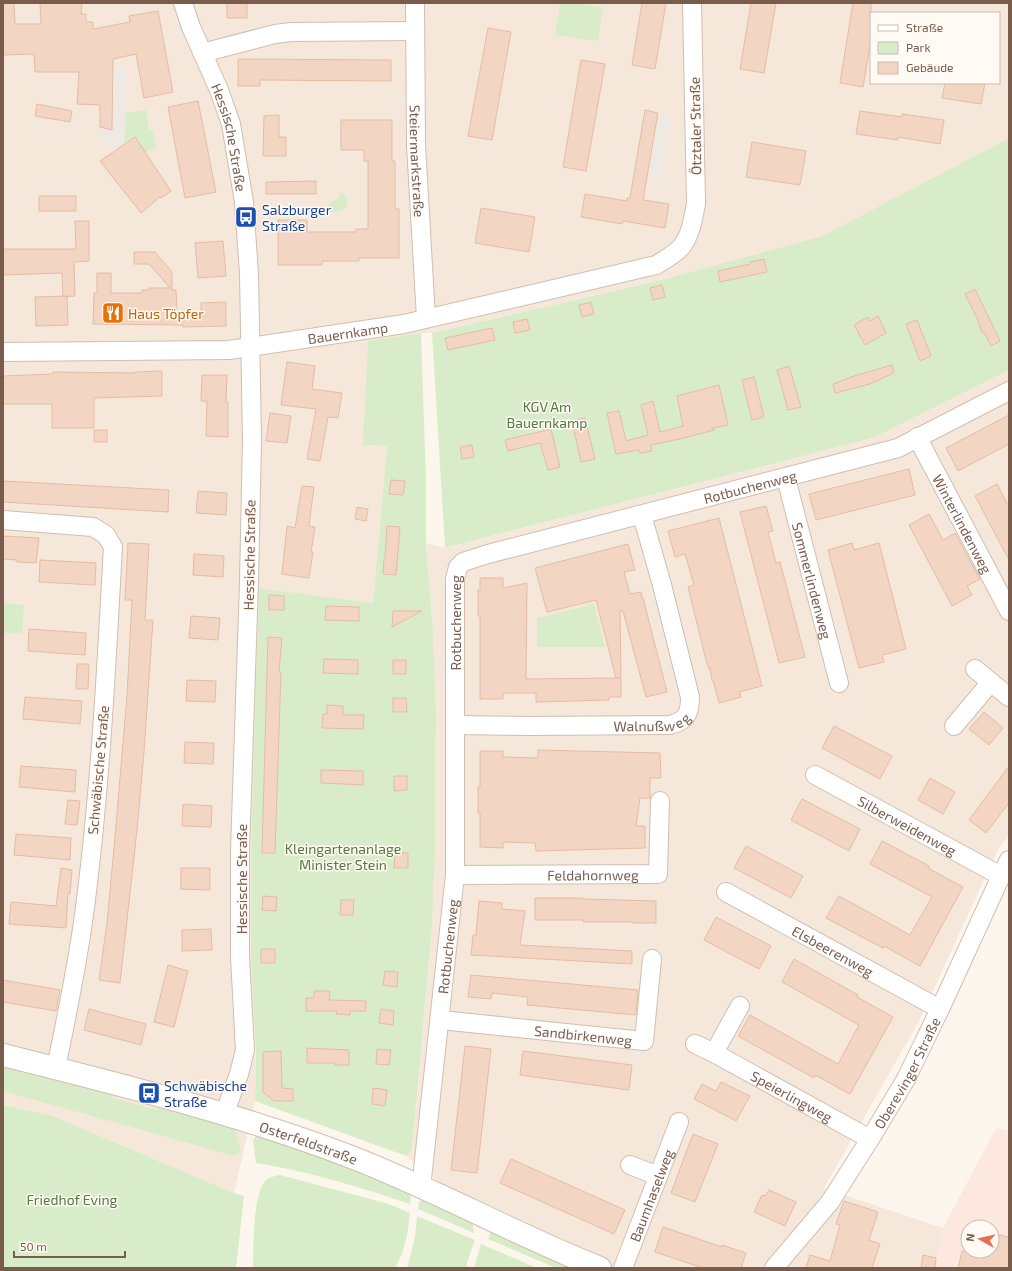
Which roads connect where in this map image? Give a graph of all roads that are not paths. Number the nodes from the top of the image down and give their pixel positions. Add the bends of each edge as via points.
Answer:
1 (183, 3) edge
2 (415, 3) edge
3 (692, 3) edge
4 (415, 31) junction
5 (202, 53) junction
6 (682, 247) joint
7 (426, 318) junction
8 (251, 346) junction
9 (3, 352) edge
10 (1009, 391) edge
11 (917, 437) junction
12 (786, 478) junction
13 (642, 515) junction
14 (3, 520) edge
15 (1009, 611) edge
16 (975, 669) dead end
17 (839, 682) dead end
18 (991, 682) junction
19 (1009, 697) edge
20 (455, 725) junction
21 (954, 726) dead end
22 (815, 774) dead end
23 (660, 801) dead end
24 (1009, 860) edge
25 (455, 875) junction
26 (1001, 876) junction
27 (726, 892) dead end
28 (652, 959) dead end
29 (740, 1006) dead end
30 (940, 1009) junction
31 (441, 1020) junction
32 (695, 1044) dead end
33 (714, 1053) junction
34 (3, 1055) edge
35 (56, 1068) junction
36 (224, 1115) junction
37 (679, 1122) dead end
38 (870, 1139) junction
39 (630, 1165) dead end
40 (658, 1176) junction
41 (422, 1188) junction
42 (600, 1268) edge
43 (623, 1268) edge
44 (774, 1268) edge

1 - 5 street, Hessische Straße
2 - 4 street, Steiermarkstraße
3 - 6 street, Ötztaler Straße via 696,204 691,228
4 - 5 street via 291,32
4 - 7 street, Steiermarkstraße via 416,145
5 - 8 street, Hessische Straße via 231,124 239,170 246,217
6 - 7 street, Bauernkamp via 656,264
7 - 8 street, Bauernkamp via 404,324
8 - 9 street, Bauernkamp via 229,350
8 - 36 street, Hessische Straße via 249,582 240,851 240,957 245,1050
10 - 11 street, Rotbuchenweg
11 - 12 street, Rotbuchenweg via 898,448
11 - 15 street, Winterlindenweg
12 - 13 street, Rotbuchenweg
12 - 17 street, Sommerlindenweg
13 - 20 street, Rotbuchenweg via 488,554 463,562 458,567 455,579
13 - 20 street, Walnußweg via 690,697 690,708 685,717 679,723 670,725
14 - 35 street, Schwäbische Straße via 93,527 106,535 113,547 99,780 83,922
16 - 18 street
18 - 19 street
18 - 21 street
20 - 25 street, Rotbuchenweg
22 - 26 street, Silberweidenweg
23 - 25 street, Feldahornweg via 658,874
24 - 26 street, Oberevinger Straße
25 - 31 street, Rotbuchenweg
26 - 30 street, Oberevinger Straße
27 - 30 street, Elsbeerenweg
28 - 31 street, Sandbirkenweg via 644,1041
29 - 33 street
30 - 38 street, Oberevinger Straße via 906,1079
31 - 41 street, Rotbuchenweg
32 - 33 street, Speierlingweg
33 - 38 street, Speierlingweg
34 - 35 street, Osterfeldstraße
35 - 36 street, Osterfeldstraße
36 - 41 street, Osterfeldstraße via 310,1141
37 - 40 street, Baumhaselweg
38 - 44 street, Oberevinger Straße via 830,1202
39 - 40 street
40 - 43 street, Baumhaselweg
41 - 42 street, Osterfeldstraße

